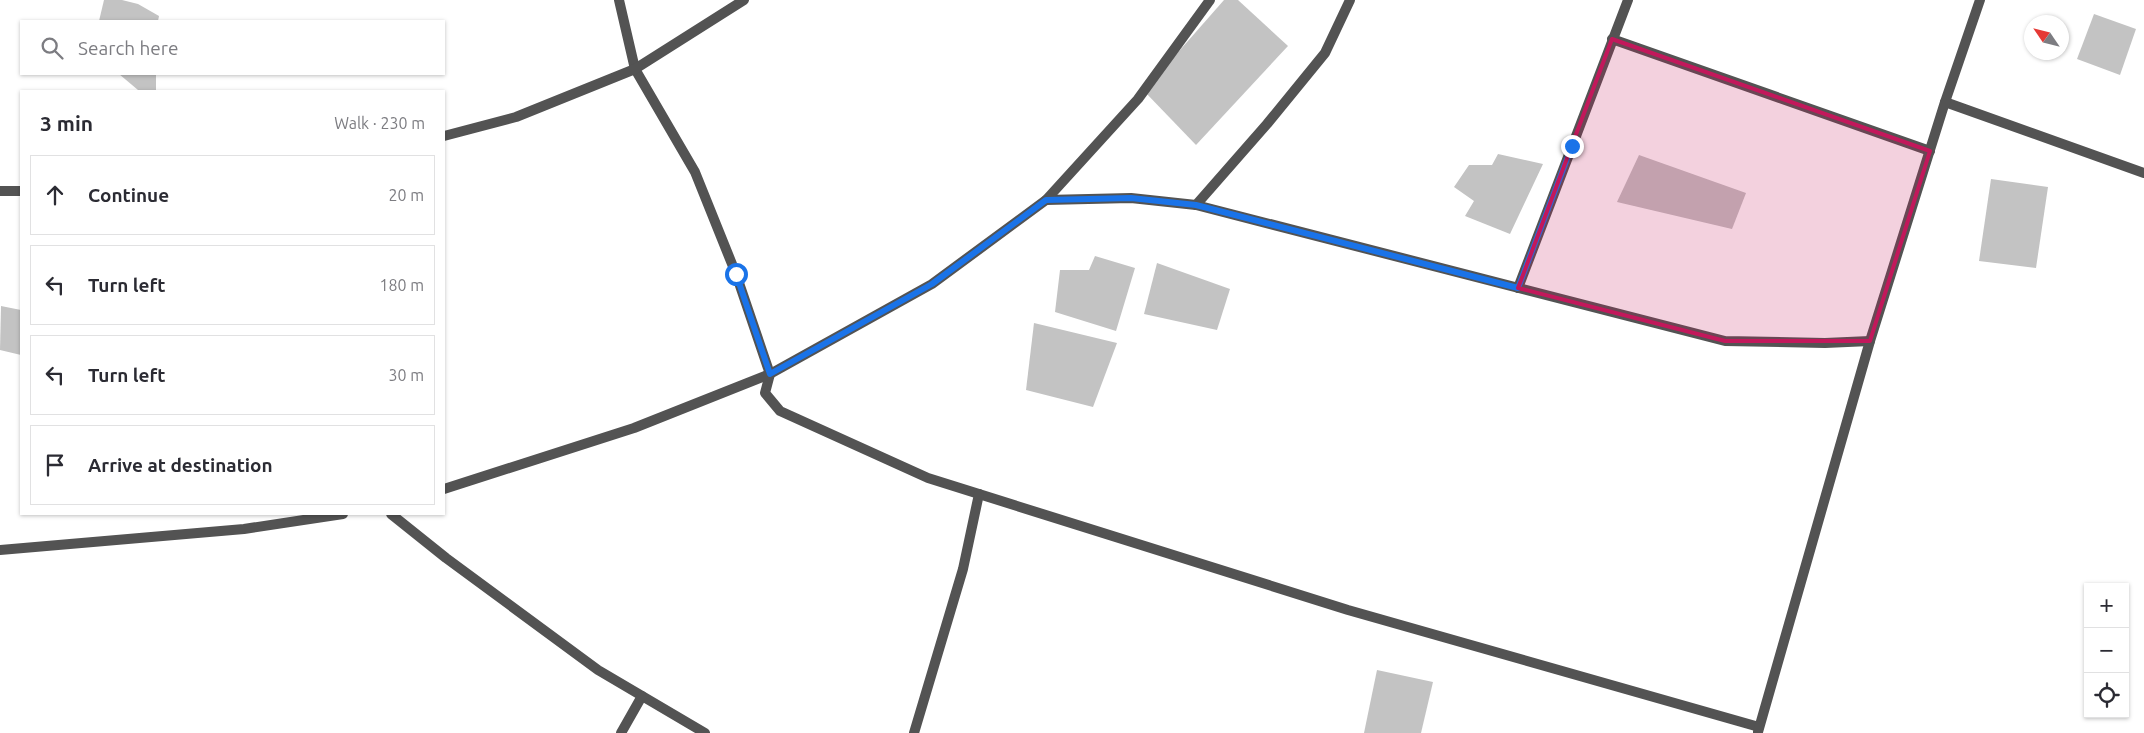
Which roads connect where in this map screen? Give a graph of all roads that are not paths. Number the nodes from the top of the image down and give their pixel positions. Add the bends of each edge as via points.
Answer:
1 (619, 0) edge
2 (744, 0) edge
3 (1210, 0) edge
4 (1350, 0) edge
5 (1628, 0) edge
6 (1980, 0) edge
7 (1612, 39) junction
8 (635, 70) junction
9 (1945, 102) junction
10 (445, 136) edge
11 (1930, 150) junction
12 (2144, 173) edge
13 (0, 191) edge
14 (20, 191) edge
15 (1046, 200) junction
16 (1196, 205) junction
17 (1518, 288) junction
18 (1870, 341) junction
19 (770, 374) junction
20 (445, 489) edge
21 (979, 494) junction
22 (336, 515) edge
23 (392, 515) edge
24 (0, 550) edge
25 (642, 696) junction
26 (1758, 730) edge
27 (621, 733) edge
28 (705, 733) edge
29 (914, 733) edge

1 - 8 street
2 - 8 street
3 - 15 street via 1138,99
4 - 16 street via 1325,52
5 - 7 street
6 - 9 street
7 - 11 street
7 - 17 street
8 - 10 street via 516,116
8 - 19 street via 695,172 736,274
9 - 11 street
9 - 12 street
11 - 18 street
13 - 14 street
15 - 16 street via 1131,198
15 - 19 street via 932,284
16 - 17 street
17 - 18 street via 1725,342 1825,344
18 - 26 street
19 - 20 street via 634,428
19 - 21 street via 765,393 780,411 928,478
21 - 26 street via 1348,610
21 - 29 street via 963,569
22 - 24 street via 244,529
23 - 25 street via 598,670
25 - 27 street
25 - 28 street

